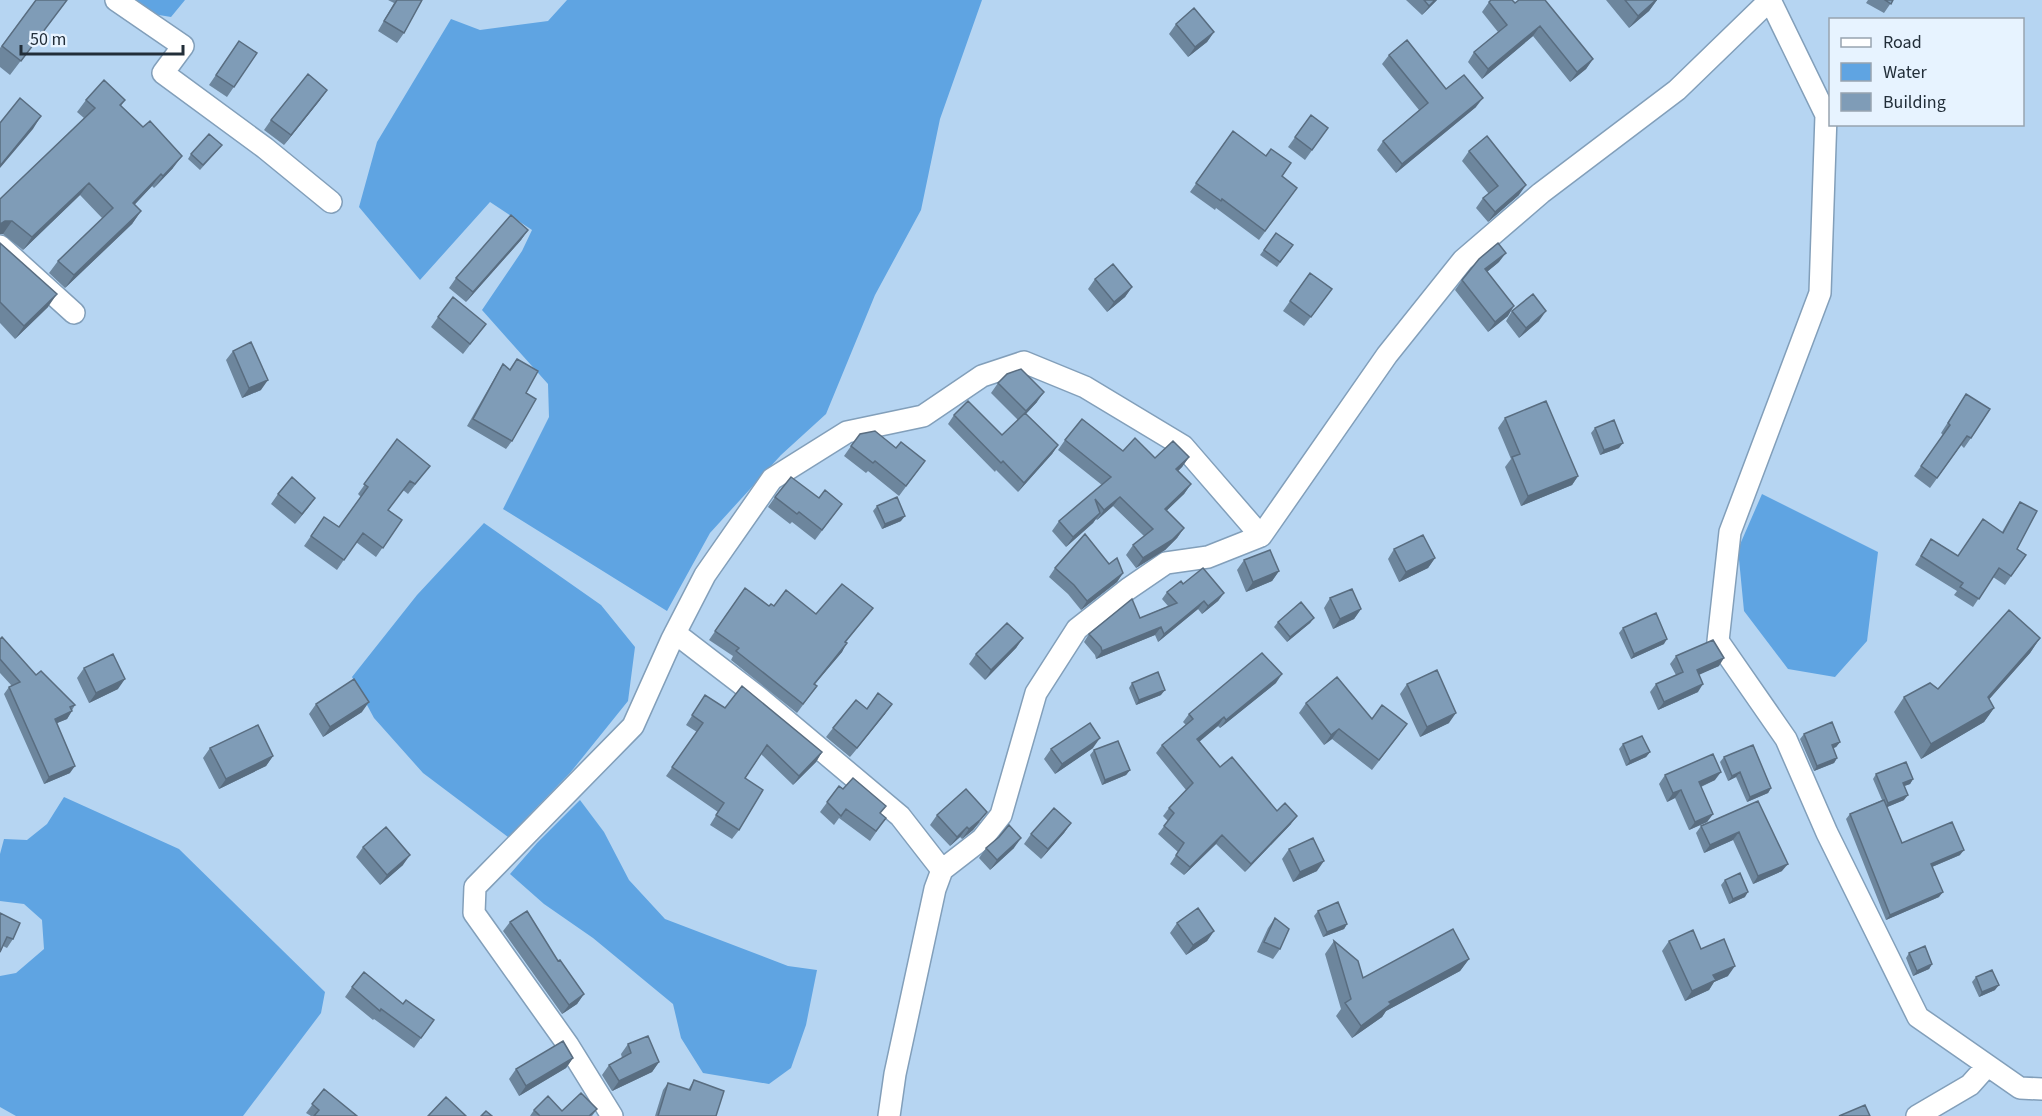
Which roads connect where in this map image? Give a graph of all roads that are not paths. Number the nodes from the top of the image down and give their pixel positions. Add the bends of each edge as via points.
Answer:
1 (116, 0) edge
2 (1770, 0) edge
3 (331, 202) dead end
4 (0, 246) edge
5 (74, 313) dead end
6 (1261, 536) junction
7 (675, 633) junction
8 (942, 870) junction
9 (1987, 1066) junction
10 (2042, 1089) edge
11 (606, 1113) edge
12 (889, 1116) edge
13 (1917, 1116) edge

1 - 3 street via 183,46 163,73
2 - 6 street via 1677,90 1541,193 1463,260 1387,355
2 - 9 street via 1826,116 1820,293 1730,532 1718,641 1786,739 1827,833 1918,1017
4 - 5 street
6 - 7 street via 1184,446 1085,387 1024,362 982,376 923,416 847,432 772,479 705,575
6 - 8 street via 1208,557 1166,563 1077,629 1036,693 1001,815 982,839
7 - 8 street via 758,696 900,816
7 - 11 street via 633,726 475,887 474,913 568,1045
8 - 12 street
9 - 10 street via 2020,1088
9 - 13 street via 1970,1085

